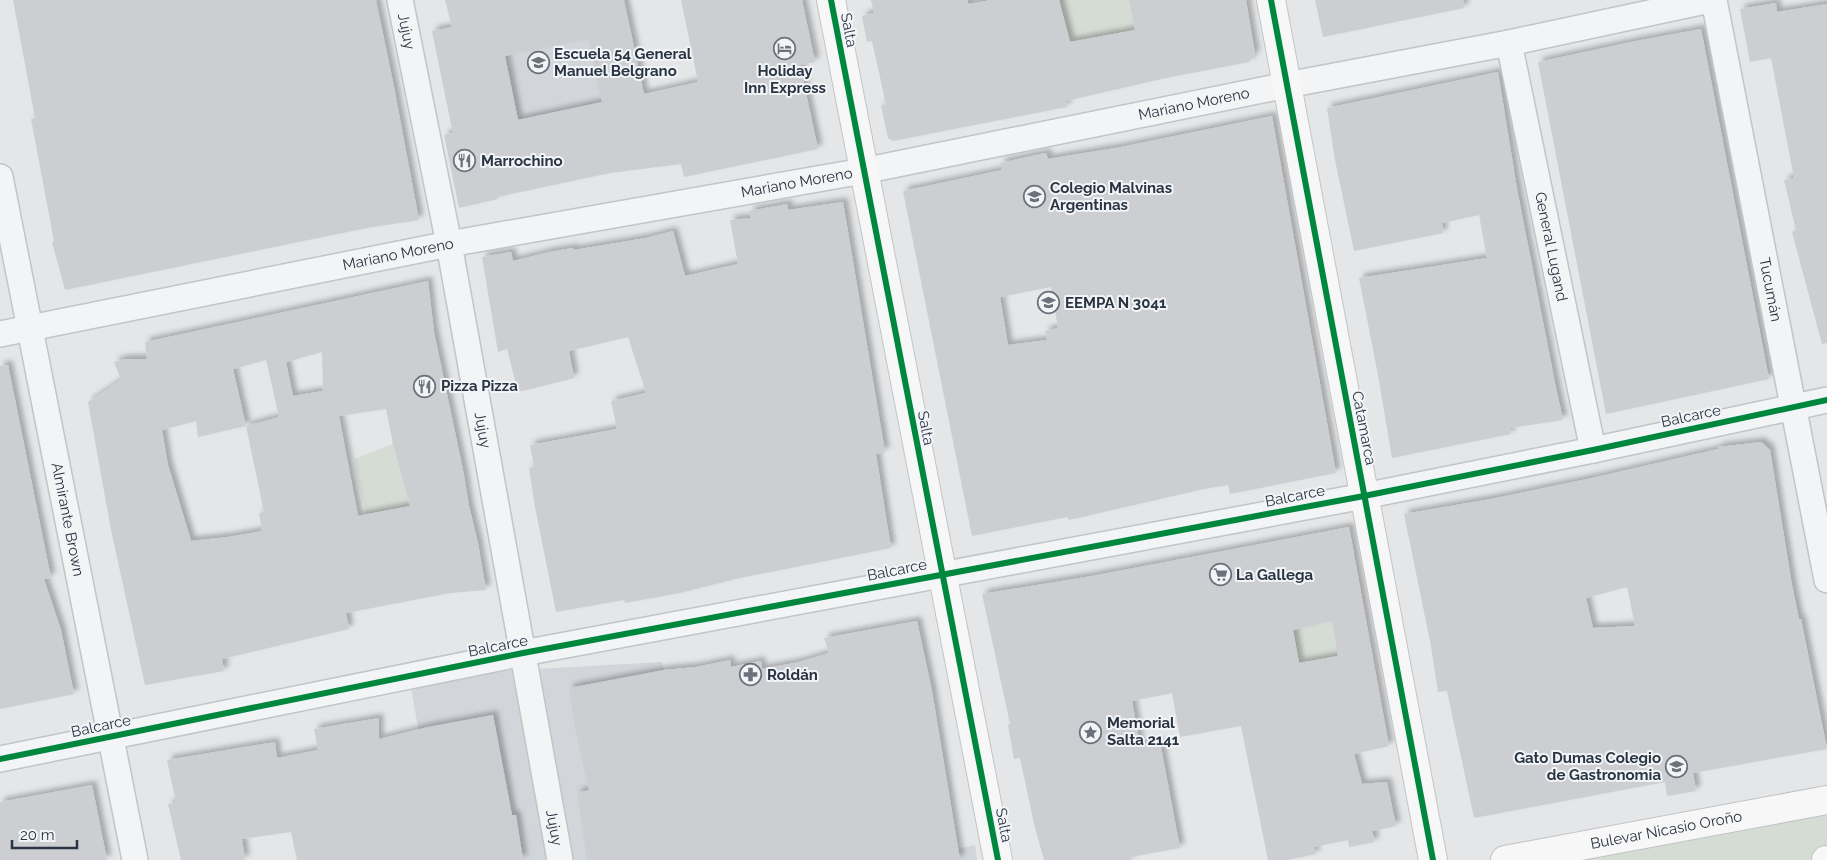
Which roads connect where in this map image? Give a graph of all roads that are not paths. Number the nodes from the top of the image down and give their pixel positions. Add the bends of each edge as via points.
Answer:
1 (400, 0) edge
2 (831, 0) edge
3 (1271, 0) edge
4 (1712, 0) edge
5 (1509, 42) junction
6 (1287, 85) junction
7 (864, 171) junction
8 (0, 177) edge
9 (449, 244) junction
10 (30, 328) junction
11 (0, 334) edge
12 (1827, 400) edge
13 (1793, 407) junction
14 (1593, 450) junction
15 (1364, 496) junction
16 (942, 574) junction
17 (1827, 580) edge
18 (523, 653) junction
19 (111, 736) junction
20 (0, 759) edge
21 (1827, 800) edge
22 (135, 860) edge
23 (560, 860) edge
24 (998, 860) edge
25 (1433, 860) edge
26 (1505, 860) edge

1 - 9 street, Jujuy
2 - 7 main road, Salta
3 - 6 main road, Catamarca
4 - 5 street, Mariano Moreno
4 - 13 street, Tucumán
5 - 6 street, Mariano Moreno
5 - 14 street, General Lugand
6 - 7 street, Mariano Moreno
6 - 15 main road, Catamarca
7 - 9 street, Mariano Moreno
7 - 16 main road, Salta
8 - 10 street, Almirante Brown
9 - 10 street, Mariano Moreno
9 - 18 street, Jujuy
10 - 11 street, Mariano Moreno
10 - 19 street, Almirante Brown
12 - 13 street, Balcarce
13 - 14 street, Balcarce
13 - 17 street, Tucumán
14 - 15 street, Balcarce
15 - 16 street, Balcarce
15 - 25 main road, Catamarca
16 - 18 street, Balcarce
16 - 24 main road, Salta
18 - 19 street, Balcarce
18 - 23 street, Jujuy
19 - 20 street, Balcarce
19 - 22 street, Almirante Brown
21 - 26 main road, Bulevar Nicasio Oroño

